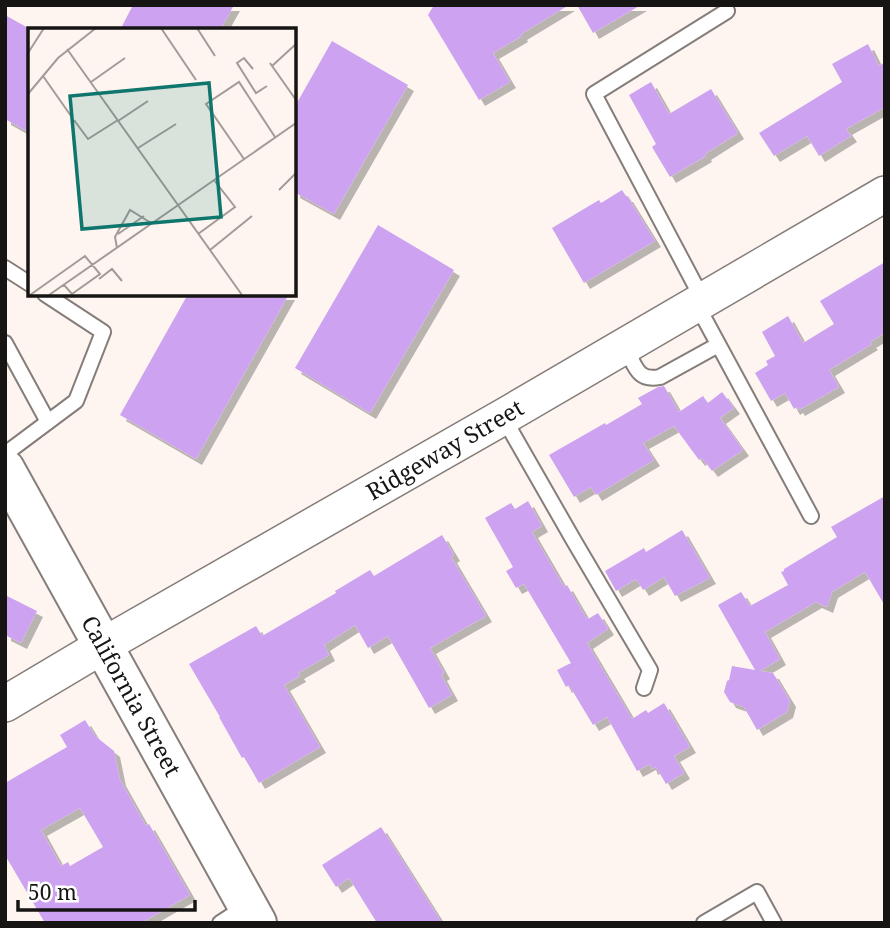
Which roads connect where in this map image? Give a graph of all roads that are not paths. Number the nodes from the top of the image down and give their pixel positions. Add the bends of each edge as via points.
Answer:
1 (727, 11) dead end
2 (885, 194) edge
3 (5, 268) edge
4 (28, 283) edge
5 (48, 296) edge
6 (700, 303) junction
7 (5, 343) edge
8 (718, 345) junction
9 (625, 347) junction
10 (503, 417) junction
11 (48, 422) junction
12 (5, 454) edge
13 (5, 469) edge
14 (811, 516) dead end
15 (104, 645) junction
16 (644, 688) dead end
17 (5, 705) edge
18 (241, 917) edge
19 (704, 923) edge
20 (774, 923) edge

1 - 6 lane via 594,93
2 - 6 street, Ridgeway Street
3 - 4 lane
5 - 11 lane via 103,332 76,401
6 - 8 lane
6 - 9 street, Ridgeway Street
7 - 11 lane
8 - 9 lane via 649,379 641,376
8 - 14 lane
9 - 10 street, Ridgeway Street
10 - 15 street, Ridgeway Street
10 - 16 lane via 650,670
11 - 12 lane
13 - 15 main road, California Street
15 - 17 street, Ridgeway Street
15 - 18 main road, California Street
19 - 20 lane via 757,892

